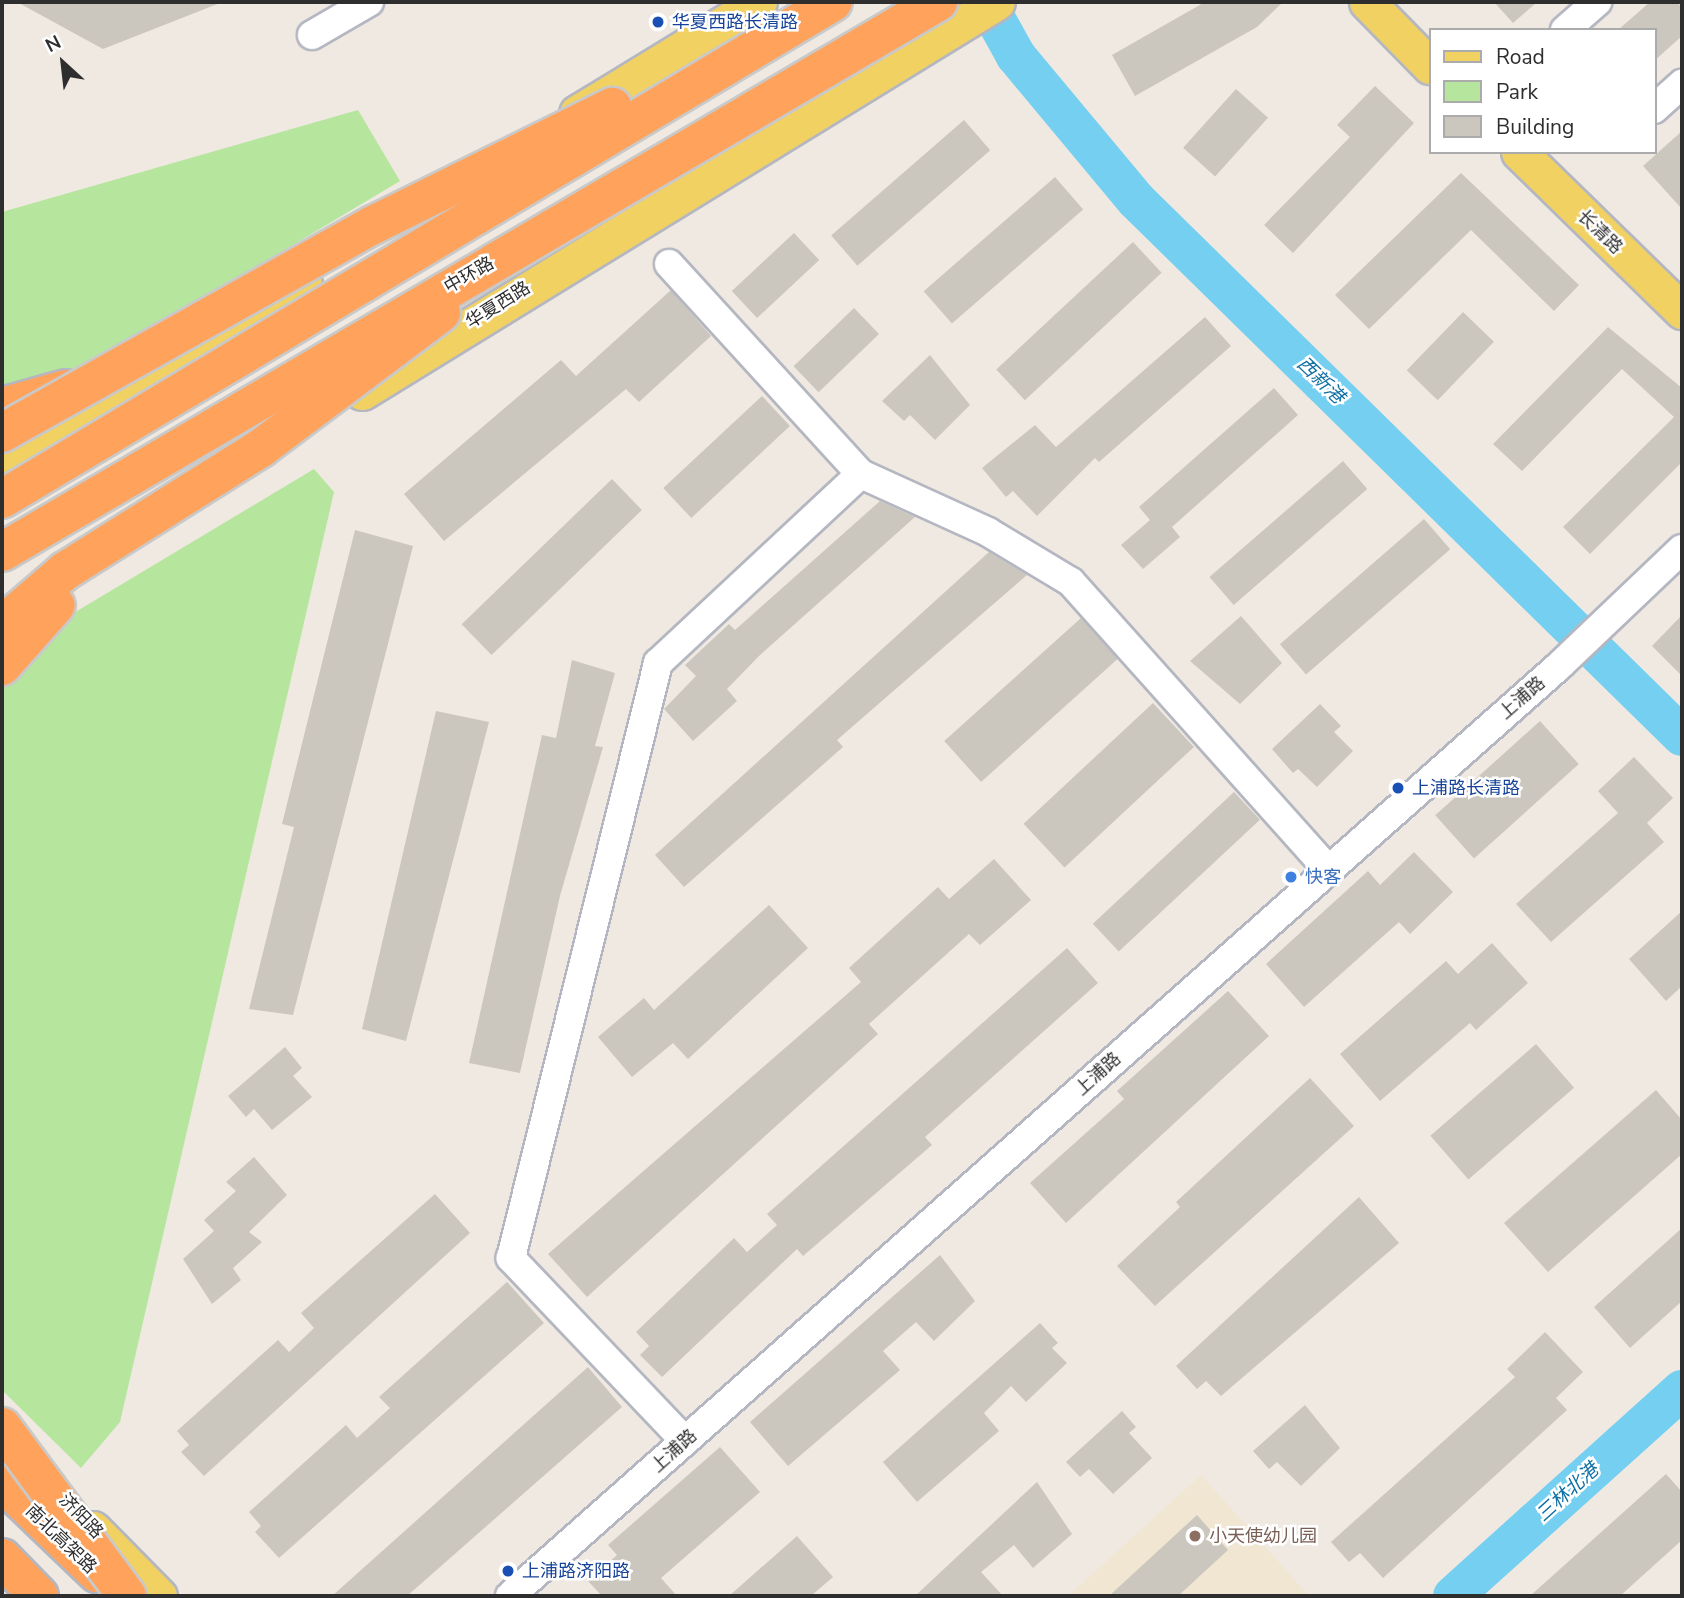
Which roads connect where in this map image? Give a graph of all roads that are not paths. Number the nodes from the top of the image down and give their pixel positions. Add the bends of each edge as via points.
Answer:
1 (369, 2) edge
2 (759, 2) edge
3 (833, 2) edge
4 (997, 2) edge
5 (1367, 2) edge
6 (1597, 2) edge
7 (945, 15) edge
8 (793, 25) junction
9 (1567, 28) edge
10 (312, 35) dead end
11 (1428, 64) edge
12 (1682, 84) edge
13 (1656, 107) edge
14 (1520, 154) edge
15 (526, 242) junction
16 (668, 264) dead end
17 (1682, 311) edge
18 (105, 379) junction
19 (2, 407) edge
20 (2, 433) edge
21 (2, 472) edge
22 (861, 474) junction
23 (2, 499) edge
24 (110, 543) junction
25 (1682, 549) edge
26 (2, 552) edge
27 (2, 614) edge
28 (2, 625) edge
29 (2, 666) edge
30 (1328, 869) junction
31 (2, 1427) edge
32 (2, 1436) edge
33 (685, 1441) junction
34 (2, 1482) edge
35 (2, 1558) edge
36 (15, 1590) edge
37 (121, 1596) edge
38 (127, 1596) edge
39 (159, 1596) edge
40 (510, 1596) edge

1 - 10 street
2 - 21 main road
3 - 8 highway, bridge
4 - 7 main road, 华夏西路
5 - 11 main road
6 - 9 street
7 - 15 highway, 中环路, bridge
7 - 27 main road, 华夏西路
8 - 18 highway, bridge via 373,225
8 - 23 highway, bridge
12 - 13 street
14 - 17 main road, 长清路
15 - 24 highway, bridge via 388,357 261,448
15 - 26 highway, 中环路, bridge
16 - 22 street
18 - 19 highway, bridge
18 - 20 highway, bridge
22 - 30 street via 988,533 1071,582
22 - 33 street via 658,663 511,1258
24 - 28 highway, bridge via 65,571
24 - 29 highway, bridge
25 - 30 street, 上浦路 via 1560,665
30 - 33 street, 上浦路
31 - 38 highway, bridge
32 - 39 main road, 济阳路
33 - 40 street, 上浦路
34 - 37 highway, 南北高架路
35 - 36 highway

